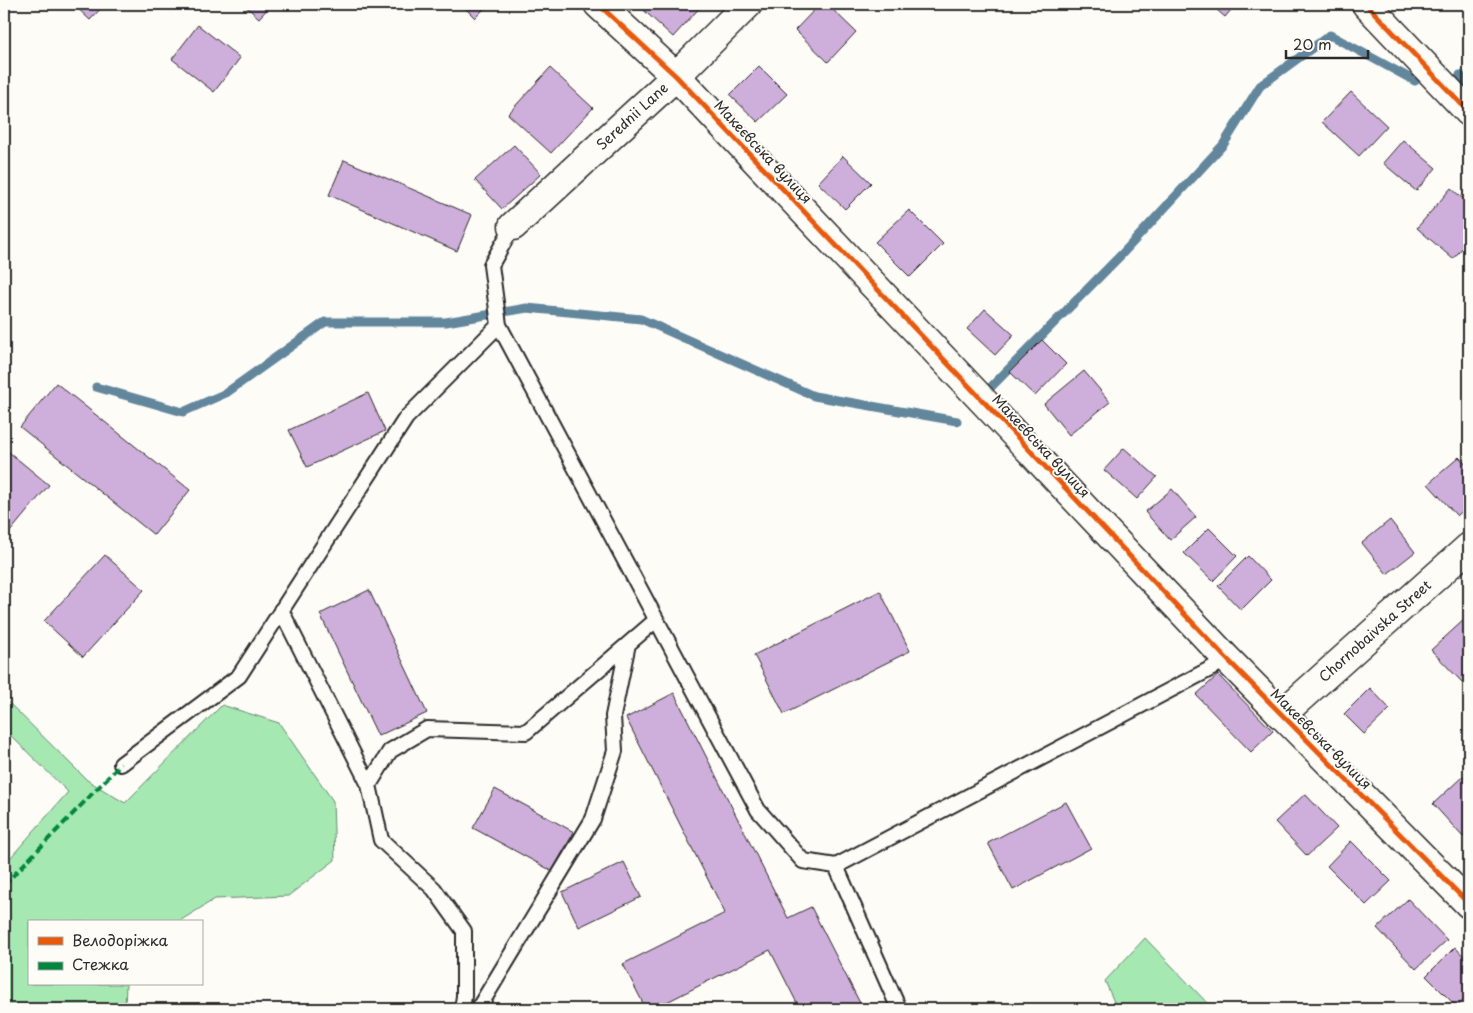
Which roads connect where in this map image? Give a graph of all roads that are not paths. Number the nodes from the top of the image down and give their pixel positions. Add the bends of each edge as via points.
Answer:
1 (598, 4) edge
2 (748, 4) edge
3 (1366, 4) edge
4 (676, 76) junction
5 (1469, 112) edge
6 (513, 226) joint
7 (499, 325) junction
8 (1469, 547) edge
9 (281, 610) junction
10 (656, 620) junction
11 (628, 644) junction
12 (1226, 658) junction
13 (1281, 715) junction
14 (121, 764) dead end
15 (369, 785) junction
16 (836, 866) junction
17 (1469, 904) edge
18 (462, 1009) edge
19 (478, 1009) edge
20 (899, 1009) edge

1 - 4 street, Макеєвська вулиця
2 - 4 street, Serednii Lane
3 - 5 street
4 - 6 street, Serednii Lane
4 - 12 street, Макеєвська вулиця
6 - 7 lane via 491,265
7 - 9 lane via 406,418
7 - 10 lane
8 - 13 street, Chornobaivska Street
9 - 14 lane via 239,676
9 - 15 lane
10 - 11 lane
10 - 16 lane via 758,810 803,861
11 - 15 lane via 526,732 427,729 390,751
11 - 19 lane via 613,716 615,752 593,818
12 - 13 street, Макеєвська вулиця
12 - 16 lane
13 - 17 street, Макеєвська вулиця
15 - 18 lane via 381,840 434,890 464,932
16 - 20 lane

